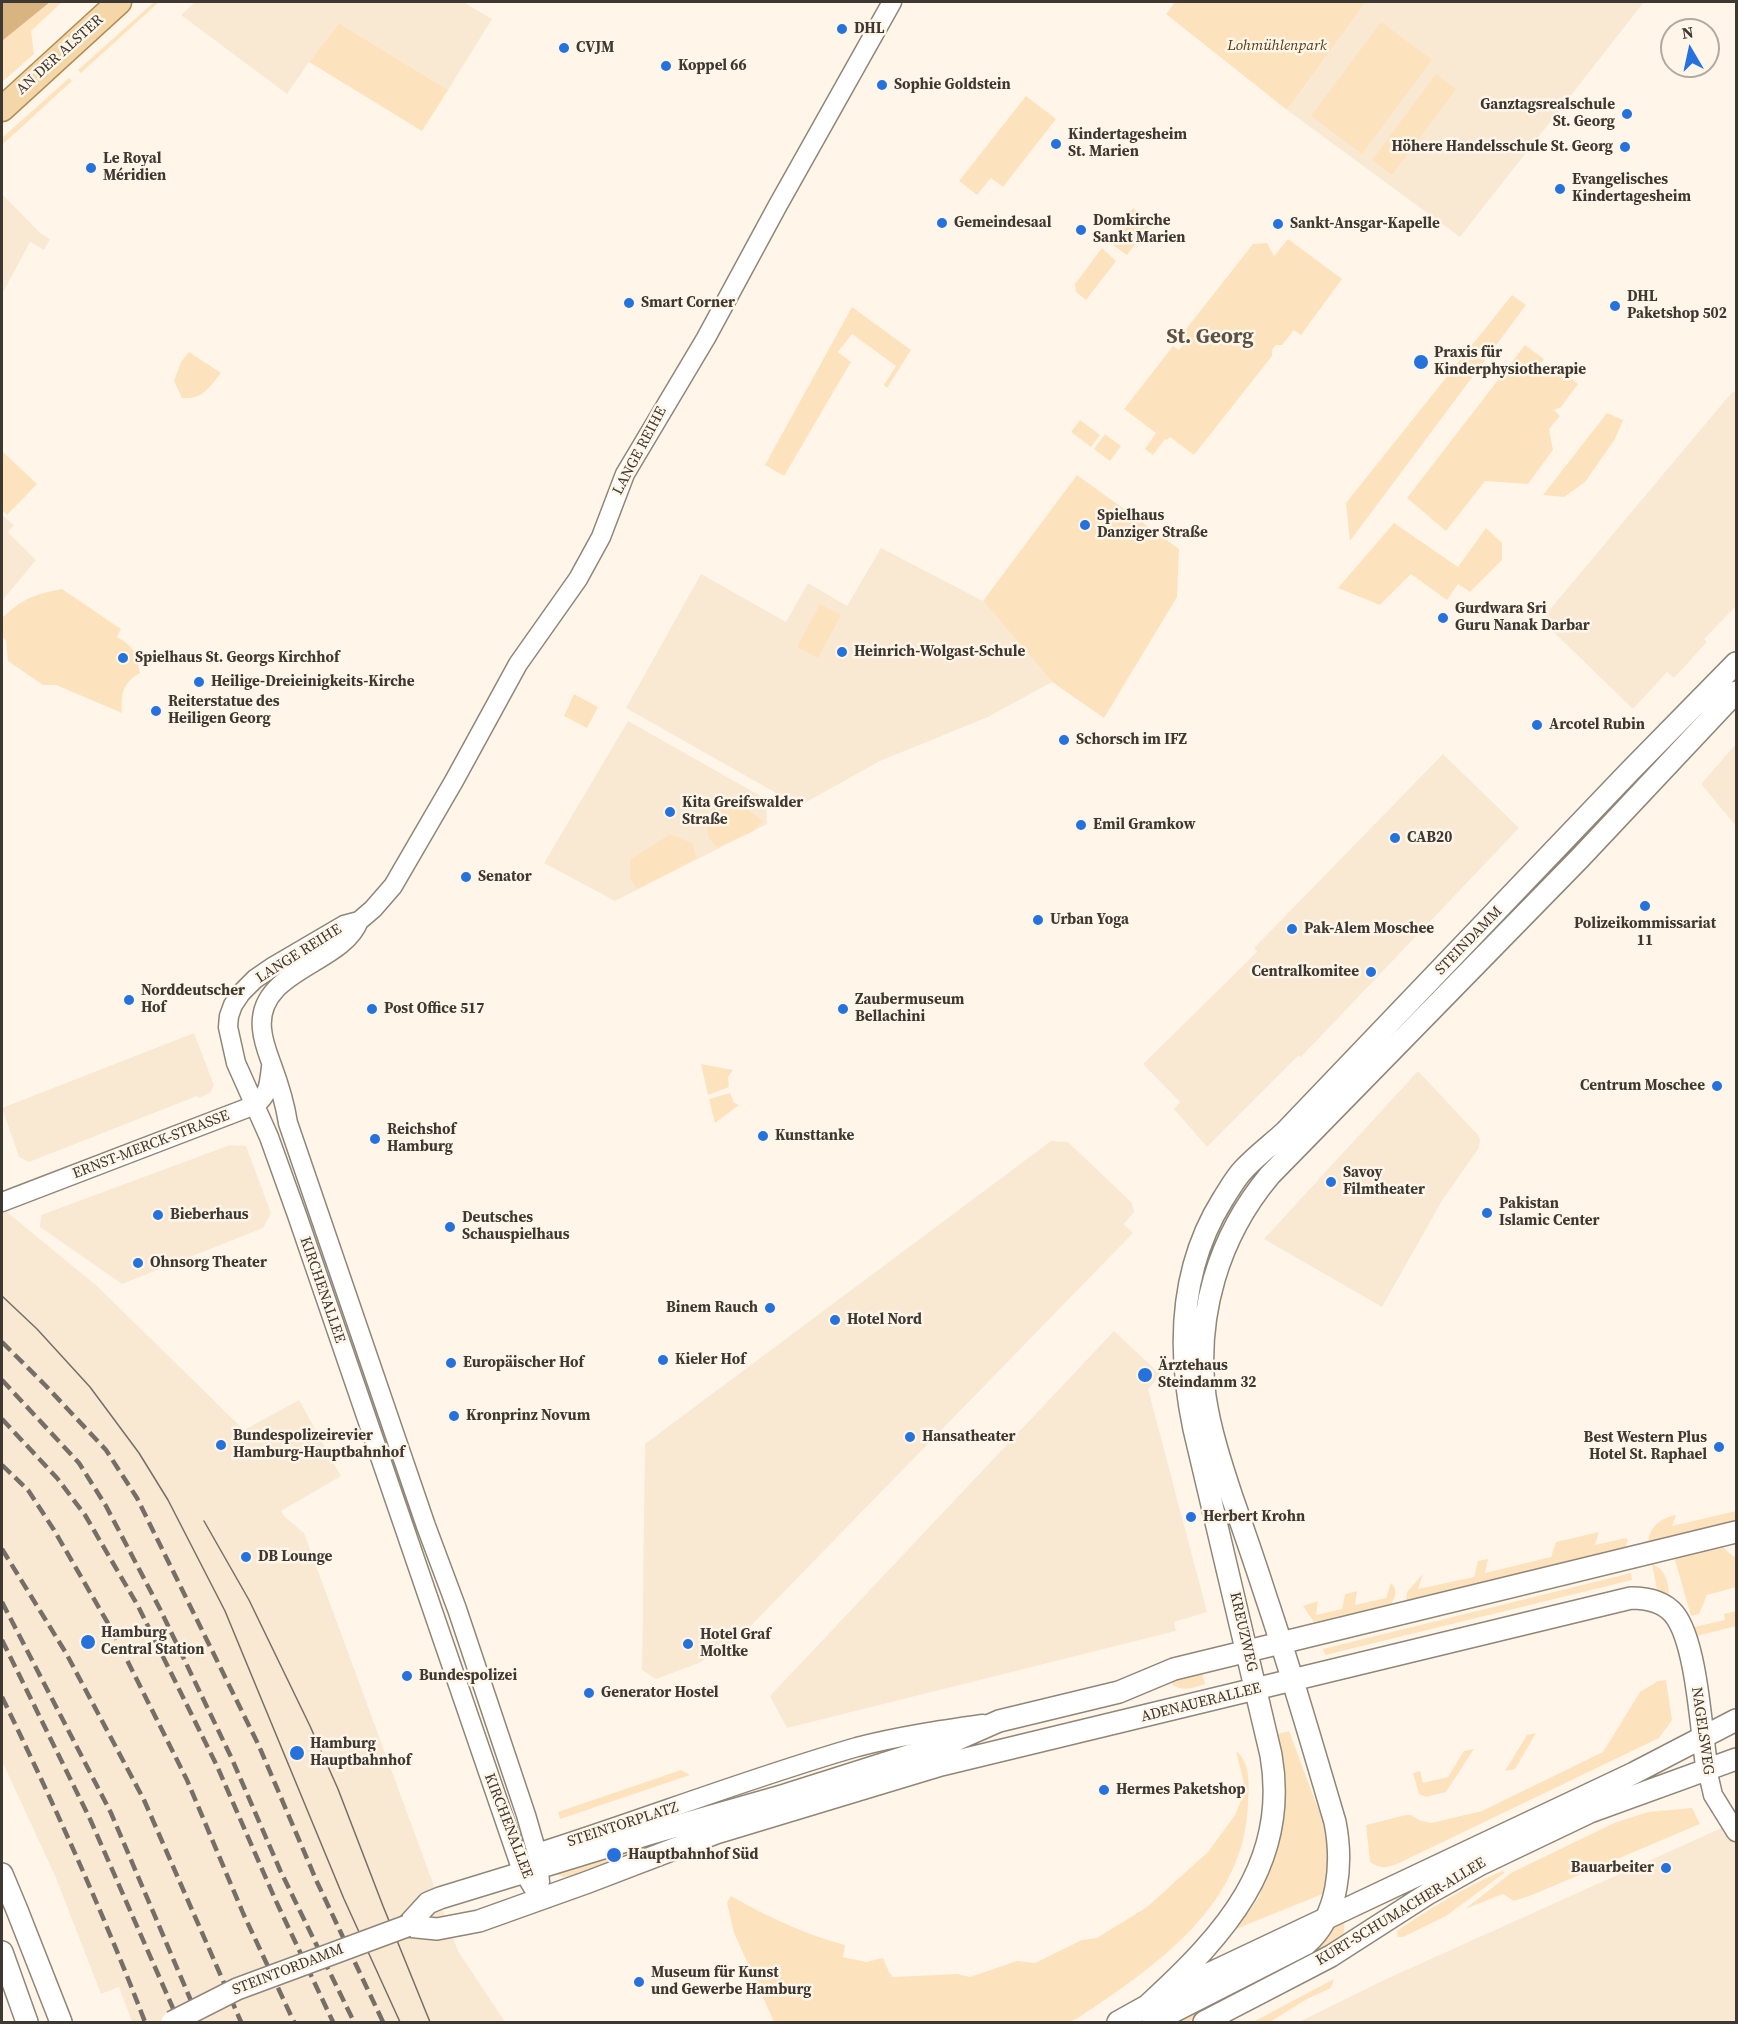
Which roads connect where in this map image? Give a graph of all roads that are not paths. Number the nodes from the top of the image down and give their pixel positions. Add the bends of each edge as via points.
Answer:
1 (119, 2) edge
2 (892, 2) edge
3 (2, 109) edge
4 (1737, 663) edge
5 (1737, 692) edge
6 (359, 921) junction
7 (241, 993) joint
8 (262, 1030) joint
9 (271, 1062) junction
10 (255, 1105) junction
11 (288, 1123) junction
12 (2, 1202) edge
13 (1208, 1224) joint
14 (1232, 1234) joint
15 (386, 1475) junction
16 (412, 1484) junction
17 (1737, 1532) edge
18 (1680, 1624) joint
19 (1280, 1643) junction
20 (1248, 1651) junction
21 (1292, 1681) junction
22 (1256, 1690) junction
23 (1737, 1720) edge
24 (1702, 1737) junction
25 (1737, 1759) edge
26 (1707, 1769) junction
27 (713, 1815) junction
28 (1737, 1832) edge
29 (533, 1865) junction
30 (2, 1874) edge
31 (540, 1899) junction
32 (1326, 1919) junction
33 (407, 1926) junction
34 (2, 1952) edge
35 (1151, 2013) edge
36 (27, 2022) edge
37 (61, 2022) edge
38 (172, 2022) edge
39 (1118, 2022) edge
40 (1204, 2022) edge

1 - 3 main road, AN DER ALSTER
2 - 6 street, LANGE REIHE via 706,338 625,474 601,537 578,579 518,664 402,872
4 - 13 main road, STEINDAMM via 1286,1132 1244,1169
5 - 14 main road, STEINDAMM via 1270,1175 1252,1197
6 - 7 street, LANGE REIHE via 338,928 274,966
6 - 8 street, LANGE REIHE via 352,935 272,993 264,1009
7 - 10 street, KIRCHENALLEE via 233,1005 228,1027 236,1063
8 - 9 street, KIRCHENALLEE
9 - 10 street via 268,1089
9 - 11 street, KIRCHENALLEE
10 - 11 street via 273,1107
10 - 12 street, ERNST-MERCK-STRASSE
10 - 15 street, KIRCHENALLEE
11 - 16 street, KIRCHENALLEE
13 - 20 main road, KREUZWEG via 1195,1259 1185,1316 1187,1389
14 - 19 main road, KREUZWEG via 1214,1279 1206,1314 1205,1396 1218,1454
15 - 16 street via 404,1476
15 - 29 street, KIRCHENALLEE
16 - 29 street, KIRCHENALLEE via 464,1632
17 - 19 main road
18 - 21 main road, ADENAUERALLEE via 1662,1605 1632,1598
18 - 24 main road, NAGELSWEG via 1688,1645
19 - 20 main road
19 - 21 main road, KREUZWEG
20 - 22 main road, KREUZWEG
20 - 27 main road via 1174,1669 1119,1692 999,1721 949,1743
21 - 22 main road, ADENAUERALLEE
21 - 32 main road, KREUZWEG via 1337,1836 1337,1883
22 - 27 main road, ADENAUERALLEE
22 - 35 main road, KREUZWEG via 1275,1792 1264,1858 1247,1894 1220,1932
23 - 24 main road, KURT-SCHUMACHER-ALLEE
24 - 26 main road, NAGELSWEG
24 - 32 main road, KURT-SCHUMACHER-ALLEE
25 - 26 main road, KURT-SCHUMACHER-ALLEE
26 - 28 street, NAGELSWEG via 1713,1795
26 - 40 main road, KURT-SCHUMACHER-ALLEE via 1590,1812 1479,1864 1331,1956
27 - 29 main road, STEINTORPLATZ
27 - 31 main road
29 - 31 street, KIRCHENALLEE
29 - 33 main road, STEINTORDAMM via 428,1903
30 - 37 main road
31 - 33 main road, STEINTORDAMM via 479,1921 437,1929
32 - 35 main road, KURT-SCHUMACHER-ALLEE via 1313,1938 1299,1949 1186,2004
33 - 38 main road, STEINTORDAMM, bridge via 237,1989
34 - 36 main road
35 - 39 main road, KURT-SCHUMACHER-ALLEE

